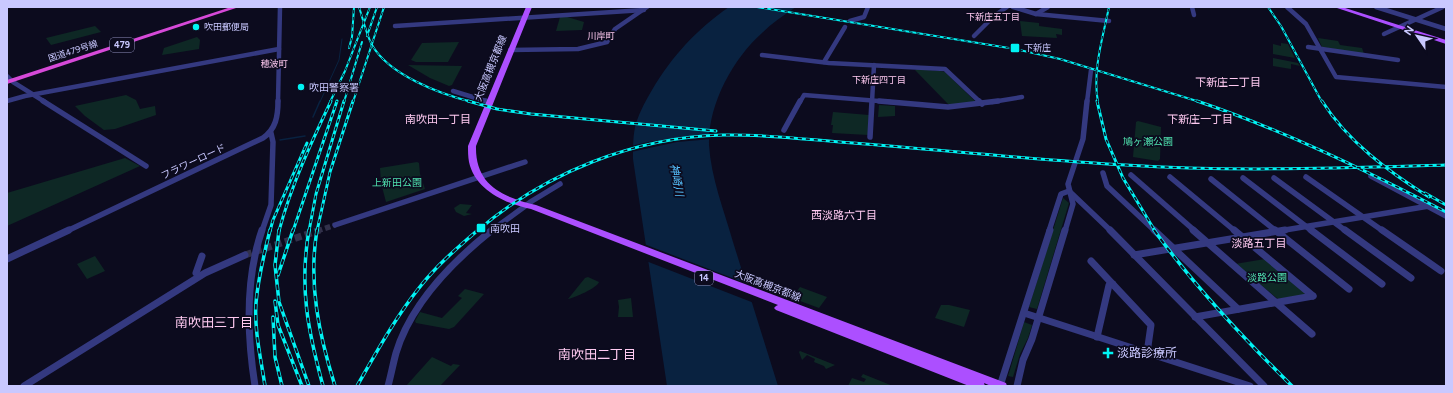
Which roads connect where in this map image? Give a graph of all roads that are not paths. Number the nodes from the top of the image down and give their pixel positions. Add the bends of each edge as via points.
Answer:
1 (236, 7) edge
2 (280, 7) edge
3 (529, 7) edge
4 (868, 7) edge
5 (1007, 7) edge
6 (1013, 7) edge
7 (1048, 7) edge
8 (1192, 7) edge
9 (1287, 7) edge
10 (1337, 7) edge
11 (1356, 7) edge
12 (1376, 7) edge
13 (1443, 7) edge
14 (645, 8) edge
15 (1346, 8) edge
16 (1036, 14) junction
17 (1194, 15) dead end
18 (524, 18) junction
19 (1416, 19) junction
20 (850, 20) dead end
21 (1109, 21) dead end
22 (395, 26) dead end
23 (845, 27) dead end
24 (1399, 27) junction
25 (1446, 29) edge
26 (1384, 34) dead end
27 (974, 36) dead end
28 (1446, 42) edge
29 (1308, 47) dead end
30 (279, 49) junction
31 (1319, 49) junction
32 (510, 50) junction
33 (762, 54) dead end
34 (1398, 60) dead end
35 (824, 62) junction
36 (874, 65) junction
37 (1090, 70) dead end
38 (8, 80) edge
39 (1446, 87) edge
40 (453, 91) dead end
41 (33, 94) junction
42 (1022, 97) dead end
43 (7, 101) edge
44 (871, 101) junction
45 (489, 102) junction
46 (982, 104) junction
47 (784, 130) dead end
48 (271, 133) junction
49 (870, 137) dead end
50 (524, 162) dead end
51 (146, 166) dead end
52 (1103, 173) dead end
53 (1131, 175) dead end
54 (1371, 176) dead end
55 (480, 177) junction
56 (1170, 177) dead end
57 (1306, 177) dead end
58 (1243, 178) dead end
59 (1274, 178) dead end
60 (1211, 179) dead end
61 (560, 184) dead end
62 (1069, 191) junction
63 (525, 206) junction
64 (1429, 206) junction
65 (1446, 216) edge
66 (1363, 217) junction
67 (1334, 222) junction
68 (335, 225) tunnel mouth
69 (1306, 226) junction
70 (1277, 231) junction
71 (1242, 237) junction
72 (1208, 243) junction
73 (1173, 248) junction
74 (245, 255) tunnel mouth
75 (1134, 255) junction
76 (202, 256) dead end
77 (7, 259) edge
78 (1091, 261) dead end
79 (1441, 271) dead end
80 (196, 273) dead end
81 (1411, 278) dead end
82 (1113, 284) junction
83 (1382, 284) dead end
84 (1349, 290) dead end
85 (1275, 302) junction
86 (1238, 309) junction
87 (1024, 313) junction
88 (1195, 317) junction
89 (1038, 318) junction
90 (833, 326) junction
91 (1312, 334) dead end
92 (1097, 337) junction
93 (1147, 353) junction
94 (24, 386) edge
95 (255, 386) edge
96 (388, 386) edge
97 (980, 386) edge
98 (1000, 386) edge
99 (1017, 386) edge
100 (1250, 386) edge
101 (1264, 386) edge

1 - 38 highway, 国道479号線 / 479
2 - 30 street
3 - 18 main road, 大阪高槻京都線 / 14
4 - 20 street via 864,17
5 - 27 street
6 - 16 street
7 - 16 street
8 - 17 street
9 - 31 street via 1306,24
10 - 15 main road
11 - 15 main road
12 - 19 street
13 - 19 street
14 - 18 street
14 - 32 street via 615,29 607,42 578,49
15 - 24 main road
16 - 21 street
18 - 22 street
18 - 32 main road, 大阪高槻京都線 / 14
19 - 24 street
19 - 25 street
23 - 35 street
24 - 26 street
24 - 28 main road
29 - 31 street
30 - 41 street
30 - 48 street via 277,122
31 - 34 street
31 - 39 street via 1336,77
32 - 45 main road, 大阪高槻京都線 / 14
33 - 35 street
35 - 36 street
36 - 44 street
36 - 46 street via 945,69
37 - 62 street via 1083,138 1068,184
38 - 41 street
40 - 45 street
41 - 43 street
41 - 51 street
42 - 46 street
44 - 46 street via 948,107
44 - 47 street via 804,95
44 - 49 street
45 - 55 main road, 大阪高槻京都線 / 14 via 472,146 473,165
48 - 77 street, フラワーロード via 251,145
48 - 95 street via 271,205 259,239 249,294 251,362
50 - 55 street
52 - 73 street via 1107,186
53 - 72 street
54 - 64 street
55 - 63 main road, 大阪高槻京都線 / 14 via 496,194
55 - 68 street
56 - 71 street
57 - 66 street
58 - 69 street
59 - 67 street
60 - 70 street
61 - 63 street
62 - 75 street
62 - 87 street via 1061,194
62 - 89 street via 1073,204
63 - 90 main road, 大阪高槻京都線 / 14 via 529,210 578,226
63 - 96 street via 480,240 432,289 402,337
64 - 65 street
64 - 66 street
66 - 67 street
66 - 79 street
67 - 69 street
67 - 81 street
69 - 70 street
69 - 83 street
70 - 71 street
70 - 84 street
71 - 72 street
71 - 85 street via 1313,296
72 - 73 street
72 - 85 street
73 - 75 street
73 - 86 street
74 - 94 street via 205,273
75 - 88 street
76 - 80 street
78 - 82 street
82 - 92 street via 1109,285
82 - 93 street via 1151,325
85 - 86 street
85 - 91 street
86 - 88 street
87 - 89 street
87 - 98 street
88 - 101 street
89 - 92 street
89 - 99 street
90 - 97 main road, 大阪高槻京都線 / 14
90 - 98 main road, 大阪高槻京都線 / 14
92 - 93 street
93 - 100 street

